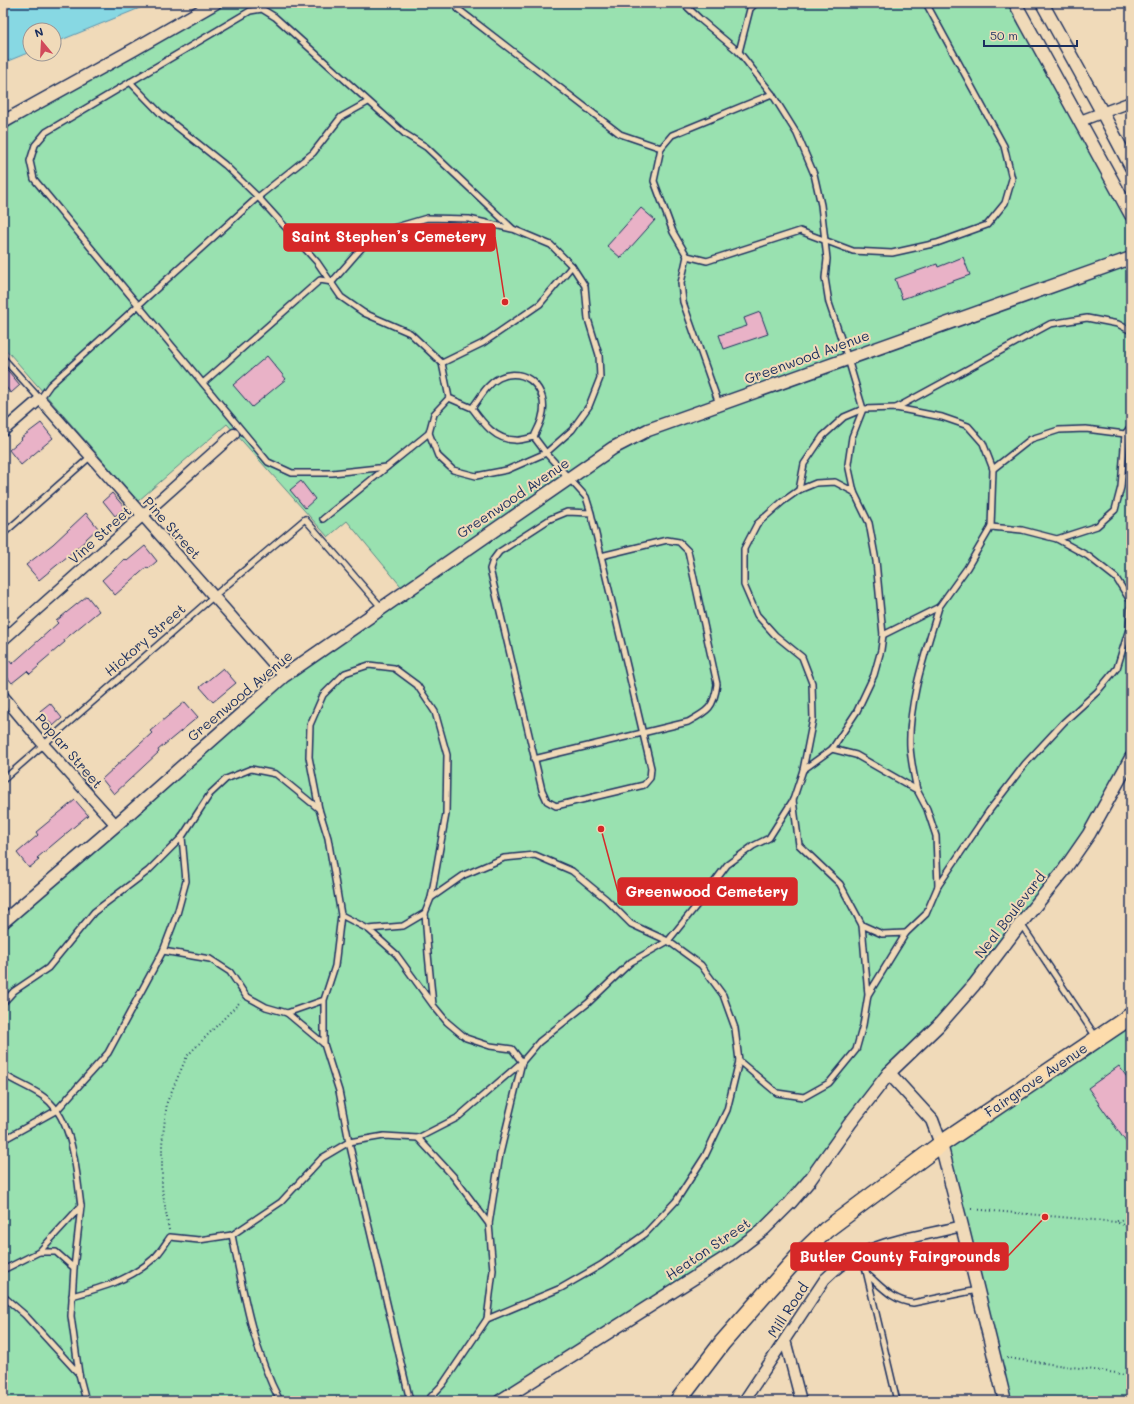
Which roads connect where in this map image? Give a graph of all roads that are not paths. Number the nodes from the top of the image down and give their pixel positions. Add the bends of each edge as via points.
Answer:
1 (215, 3) edge
2 (456, 3) edge
3 (683, 3) edge
4 (756, 3) edge
5 (926, 3) edge
6 (1015, 3) edge
7 (1042, 3) edge
8 (739, 52) junction
9 (130, 82) junction
10 (772, 94) junction
11 (368, 102) junction
12 (1131, 102) edge
13 (1102, 112) junction
14 (1080, 121) junction
15 (3, 122) edge
16 (661, 148) junction
17 (1131, 167) edge
18 (258, 197) junction
19 (1131, 215) edge
20 (513, 229) junction
21 (825, 240) junction
22 (687, 256) junction
23 (1131, 258) edge
24 (572, 266) junction
25 (332, 282) junction
26 (139, 305) junction
27 (1131, 331) edge
28 (3, 358) edge
29 (848, 359) junction
30 (442, 363) junction
31 (203, 383) junction
32 (449, 398) junction
33 (40, 399) junction
34 (720, 405) junction
35 (472, 408) junction
36 (896, 408) junction
37 (863, 409) junction
38 (1131, 426) edge
39 (3, 431) edge
40 (429, 433) junction
41 (1131, 433) edge
42 (234, 434) dead end
43 (1125, 434) junction
44 (534, 437) junction
45 (546, 453) junction
46 (90, 457) junction
47 (387, 467) junction
48 (993, 469) junction
49 (569, 478) junction
50 (799, 490) junction
51 (854, 492) junction
52 (590, 513) junction
53 (142, 515) junction
54 (323, 519) dead end
55 (991, 527) junction
56 (3, 534) edge
57 (1057, 539) junction
58 (601, 556) junction
59 (214, 596) junction
60 (1131, 602) edge
61 (381, 607) junction
62 (940, 608) junction
63 (883, 634) junction
64 (3, 640) edge
65 (284, 676) junction
66 (3, 696) edge
67 (643, 733) junction
68 (43, 744) junction
69 (832, 749) junction
70 (1131, 758) edge
71 (534, 759) junction
72 (803, 770) junction
73 (3, 780) edge
74 (917, 790) junction
75 (793, 800) junction
76 (319, 808) junction
77 (116, 825) junction
78 (182, 837) junction
79 (938, 886) junction
80 (431, 898) junction
81 (425, 913) junction
82 (341, 915) junction
83 (3, 922) edge
84 (1020, 923) junction
85 (862, 925) junction
86 (368, 929) junction
87 (906, 933) junction
88 (668, 941) junction
89 (163, 951) junction
90 (868, 995) junction
91 (324, 1000) junction
92 (3, 1003) edge
93 (433, 1005) junction
94 (287, 1013) junction
95 (1131, 1016) edge
96 (1097, 1039) junction
97 (324, 1044) junction
98 (739, 1061) junction
99 (522, 1062) junction
100 (889, 1073) junction
101 (3, 1074) edge
102 (57, 1110) junction
103 (418, 1138) junction
104 (3, 1140) edge
105 (349, 1142) junction
106 (941, 1144) junction
107 (81, 1206) junction
108 (489, 1224) junction
109 (962, 1226) junction
110 (232, 1234) junction
111 (39, 1252) junction
112 (862, 1254) junction
113 (74, 1268) junction
114 (3, 1270) edge
115 (867, 1274) junction
116 (978, 1290) junction
117 (3, 1296) edge
118 (72, 1296) junction
119 (487, 1319) junction
120 (785, 1340) junction
121 (79, 1374) junction
122 (86, 1401) edge
123 (280, 1401) edge
124 (410, 1401) edge
125 (426, 1401) edge
126 (500, 1401) edge
127 (678, 1401) edge
128 (744, 1401) edge
129 (801, 1401) edge
130 (897, 1401) edge
131 (1005, 1401) edge

1 - 15 street
2 - 16 lane via 458,9 620,134
3 - 8 lane
4 - 8 lane via 750,9
5 - 21 lane via 1004,146 1012,179 1005,203 987,225 937,243 892,252 853,251
6 - 14 street
7 - 13 street
8 - 10 lane
9 - 11 lane via 250,11 262,9
9 - 18 lane via 161,114 225,165
9 - 26 lane via 46,132 35,145 30,162 34,179
10 - 16 lane via 672,135
10 - 21 lane via 797,134 814,174
11 - 18 lane via 341,117 313,154
11 - 20 lane via 405,134 426,147
12 - 13 street
13 - 14 street
13 - 17 street
14 - 19 street
16 - 22 lane via 654,182 673,232
18 - 25 lane
18 - 26 lane
20 - 24 lane via 550,245
20 - 25 lane via 469,219 427,218 393,228 366,243
21 - 22 lane via 800,231 707,261
21 - 29 lane via 829,303
22 - 34 lane via 681,283 683,302
23 - 29 street, Greenwood Avenue
24 - 30 lane via 540,304 483,343
24 - 45 lane via 585,286 588,320 599,355 600,378 589,406 572,430
25 - 30 lane via 342,297 364,313 410,333
25 - 31 lane via 320,280
26 - 31 lane
26 - 33 lane via 50,385
27 - 36 lane via 1118,324 1087,318 1050,324
28 - 33 lane
29 - 34 street, Greenwood Avenue
29 - 37 lane
30 - 32 lane
31 - 47 lane via 268,462 292,473 332,473
32 - 35 lane
32 - 40 lane via 434,414
33 - 39 street
33 - 46 street, Pine Street
34 - 49 street, Greenwood Avenue via 648,430 613,448
35 - 44 lane via 484,425 499,436 514,440
35 - 44 lane via 498,378 513,374 526,377 538,386 543,400 543,416
36 - 37 lane
36 - 48 lane via 942,417 968,426 983,443
37 - 50 lane via 844,417 823,436 804,464
37 - 51 lane via 852,437 848,464
38 - 43 lane
40 - 45 lane via 438,456 453,470 476,476 507,470
40 - 47 lane
41 - 43 lane
42 - 53 street, Vine Street
43 - 48 lane via 1086,428 1059,430 1031,439
43 - 57 lane via 1121,487 1115,510 1097,526
44 - 45 lane
45 - 49 lane
46 - 53 street, Pine Street
46 - 56 lane
47 - 54 lane
48 - 55 lane
49 - 52 lane via 586,497
49 - 61 street, Greenwood Avenue
50 - 51 lane via 816,483 835,482
50 - 72 lane via 757,524 744,549 744,585 757,615 775,635 802,657 812,683 813,719
51 - 63 lane via 869,523 876,561
52 - 58 lane
52 - 71 lane via 567,512 550,519 499,552 490,569
53 - 59 street, Pine Street
53 - 64 street, Vine Street
55 - 57 lane via 1022,530
55 - 62 lane
57 - 60 lane via 1088,556 1116,578
58 - 67 lane
58 - 67 lane via 667,540 679,542 688,551 717,684 716,698 706,711 688,722
59 - 61 lane, Hickory Street via 305,519
59 - 65 street, Pine Street
59 - 68 lane, Hickory Street
60 - 79 lane via 1129,629 1117,668 1097,692 1064,722 1025,764 989,811
61 - 65 street, Greenwood Avenue
62 - 63 lane
62 - 74 lane via 922,664 912,714 910,747
63 - 69 lane via 874,675 857,711
65 - 77 street, Greenwood Avenue
66 - 68 street, Poplar Street
67 - 71 lane
67 - 71 lane via 651,768 650,778 644,785 556,806 547,801
68 - 73 lane, Hickory Street
68 - 77 street, Poplar Street
69 - 72 lane
69 - 74 lane via 856,755
70 - 84 street, Neal Boulevard via 1089,834 1062,873
72 - 75 lane
74 - 79 lane via 936,836
75 - 85 lane via 799,845 840,884
75 - 88 lane via 769,838 727,865
76 - 78 lane via 276,774 251,769 226,779 210,794
76 - 80 lane via 309,757 310,725 323,695 345,673 369,665 394,668 417,684 435,712 447,755 446,814
76 - 82 lane via 328,838
77 - 83 street, Greenwood Avenue
78 - 89 lane via 186,881
78 - 92 lane via 148,871 94,912 48,968 14,991
79 - 87 lane via 926,914
80 - 81 lane
80 - 88 lane via 464,875 504,858 535,855 572,871 631,924
81 - 86 lane via 403,926
81 - 93 lane
82 - 86 lane
82 - 91 lane via 335,966
84 - 96 lane
84 - 100 street, Neal Boulevard via 974,985 938,1026
85 - 87 lane via 882,934
85 - 90 lane
86 - 93 lane via 396,954
87 - 90 lane
88 - 98 lane via 701,965 724,995 735,1028
88 - 99 lane via 631,962 588,1003 538,1042
89 - 94 lane via 210,959 230,972 246,996 266,1007
89 - 102 lane via 108,1052
90 - 98 lane via 856,1050 829,1083 804,1097 777,1093
91 - 94 lane
91 - 97 lane
93 - 99 lane via 447,1022 466,1038 490,1046 512,1049
94 - 97 lane
95 - 96 highway, Fairgrove Avenue
96 - 106 highway, Fairgrove Avenue
97 - 105 lane via 339,1091
98 - 119 lane via 727,1110 705,1156 676,1201 645,1234 561,1288
99 - 103 lane via 457,1118
99 - 108 lane via 500,1154
100 - 106 street via 932,1120
100 - 126 street, Heaton Street via 809,1181 764,1229 730,1255
101 - 102 lane via 42,1096
102 - 104 lane
102 - 107 lane via 65,1124 74,1158
103 - 105 lane via 384,1136
103 - 108 lane via 453,1176
105 - 110 lane via 322,1158 281,1202
105 - 124 lane
106 - 109 street
106 - 127 highway, Fairgrove Avenue via 826,1230 797,1258 722,1343
107 - 111 lane
107 - 113 lane
108 - 119 lane via 493,1270
109 - 112 street, Mill Road via 884,1245
109 - 116 street
110 - 118 lane via 199,1240 170,1237 154,1258 132,1275 102,1288
110 - 123 lane via 255,1336 270,1381
111 - 113 lane via 56,1252
111 - 114 lane
112 - 115 lane
112 - 120 street, Mill Road via 841,1265 825,1279
113 - 118 lane
115 - 116 lane via 903,1302 913,1303
115 - 130 lane
116 - 131 street
117 - 121 lane via 25,1315
118 - 121 lane via 71,1316
119 - 125 lane via 443,1384
120 - 128 street, Mill Road
120 - 129 street
121 - 122 lane

